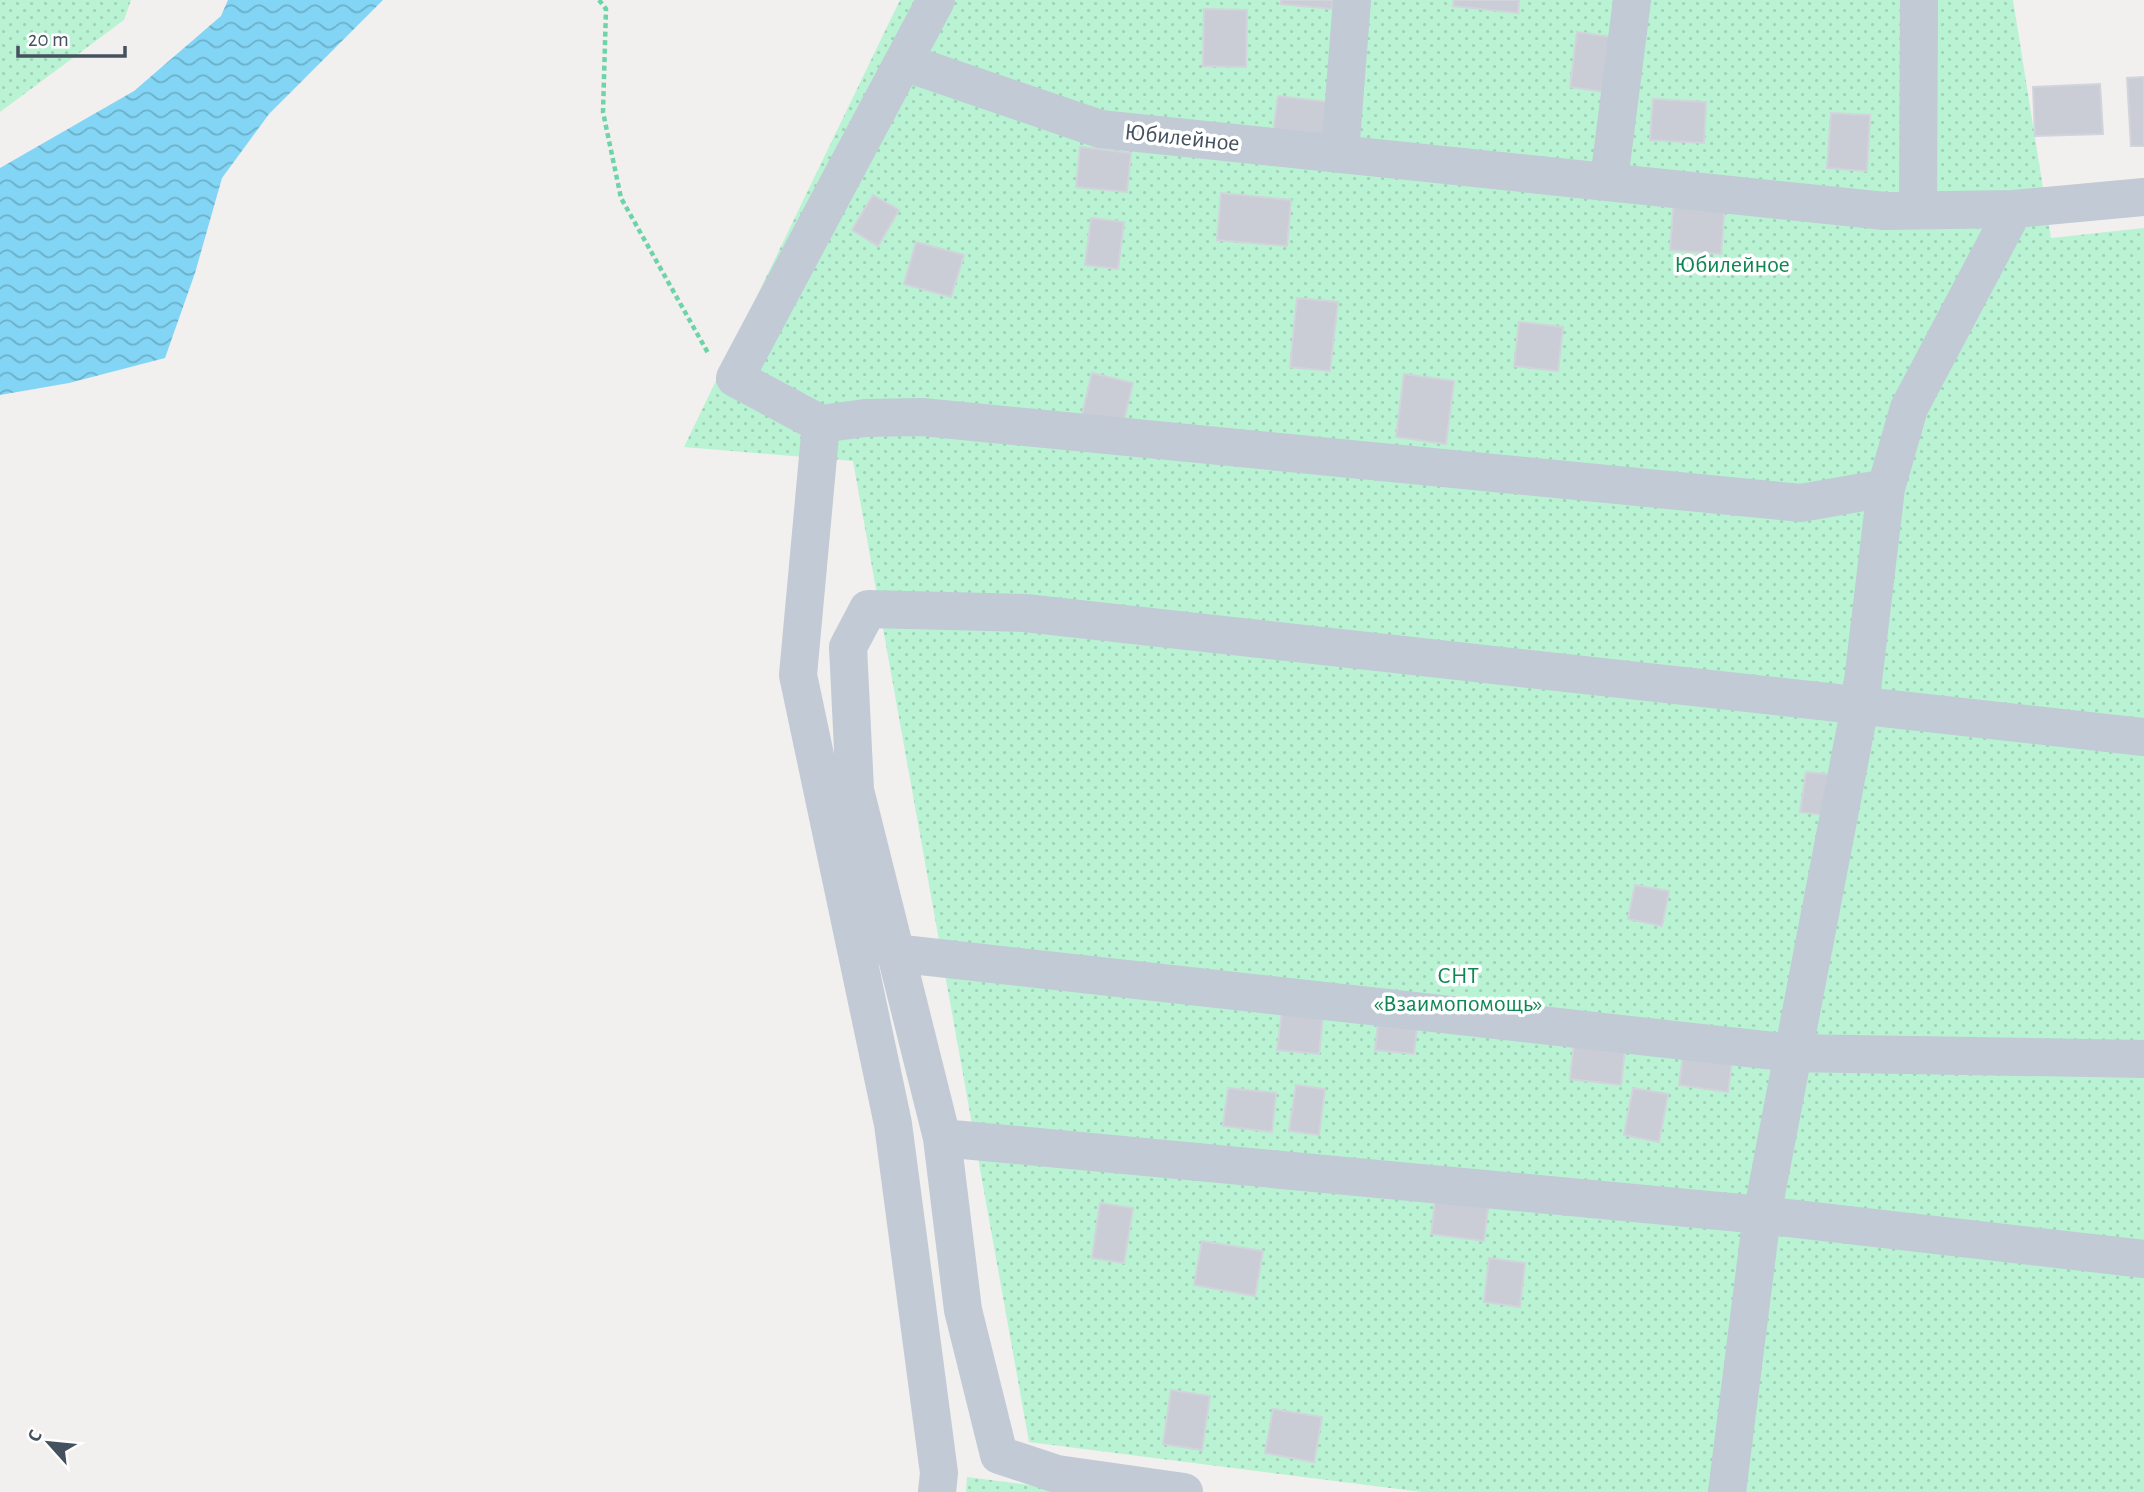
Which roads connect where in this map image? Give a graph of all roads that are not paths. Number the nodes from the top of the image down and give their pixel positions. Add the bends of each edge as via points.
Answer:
1 (936, 0) edge
2 (1352, 0) edge
3 (1632, 0) edge
4 (1919, 0) edge
5 (904, 62) junction
6 (1340, 153) junction
7 (1609, 180) junction
8 (2144, 197) edge
9 (2014, 209) junction
10 (1918, 211) junction
11 (821, 424) junction
12 (1886, 488) junction
13 (1860, 706) junction
14 (2144, 737) edge
15 (894, 953) junction
16 (1792, 1053) junction
17 (2144, 1059) edge
18 (942, 1138) junction
19 (1762, 1215) junction
20 (2144, 1259) edge
21 (937, 1492) edge
22 (1184, 1492) edge
23 (1727, 1492) edge

1 - 5 lane
2 - 6 lane
3 - 7 lane
4 - 10 lane
5 - 6 lane, Юбилейное via 1100,130
5 - 11 lane via 735,378
6 - 7 lane, Юбилейное
7 - 10 lane, Юбилейное
8 - 9 lane, Юбилейное
9 - 10 lane, Юбилейное
9 - 12 lane via 1909,408
11 - 12 lane via 922,417 1801,503
11 - 21 lane via 798,675 893,1124 939,1473
12 - 13 lane
13 - 14 lane
13 - 15 lane via 1025,613 868,609 848,647 855,790
13 - 16 lane
15 - 16 lane
15 - 18 lane
16 - 17 lane
16 - 19 lane
18 - 19 lane
18 - 22 lane via 963,1310 999,1455 1057,1474
19 - 20 lane
19 - 23 lane

